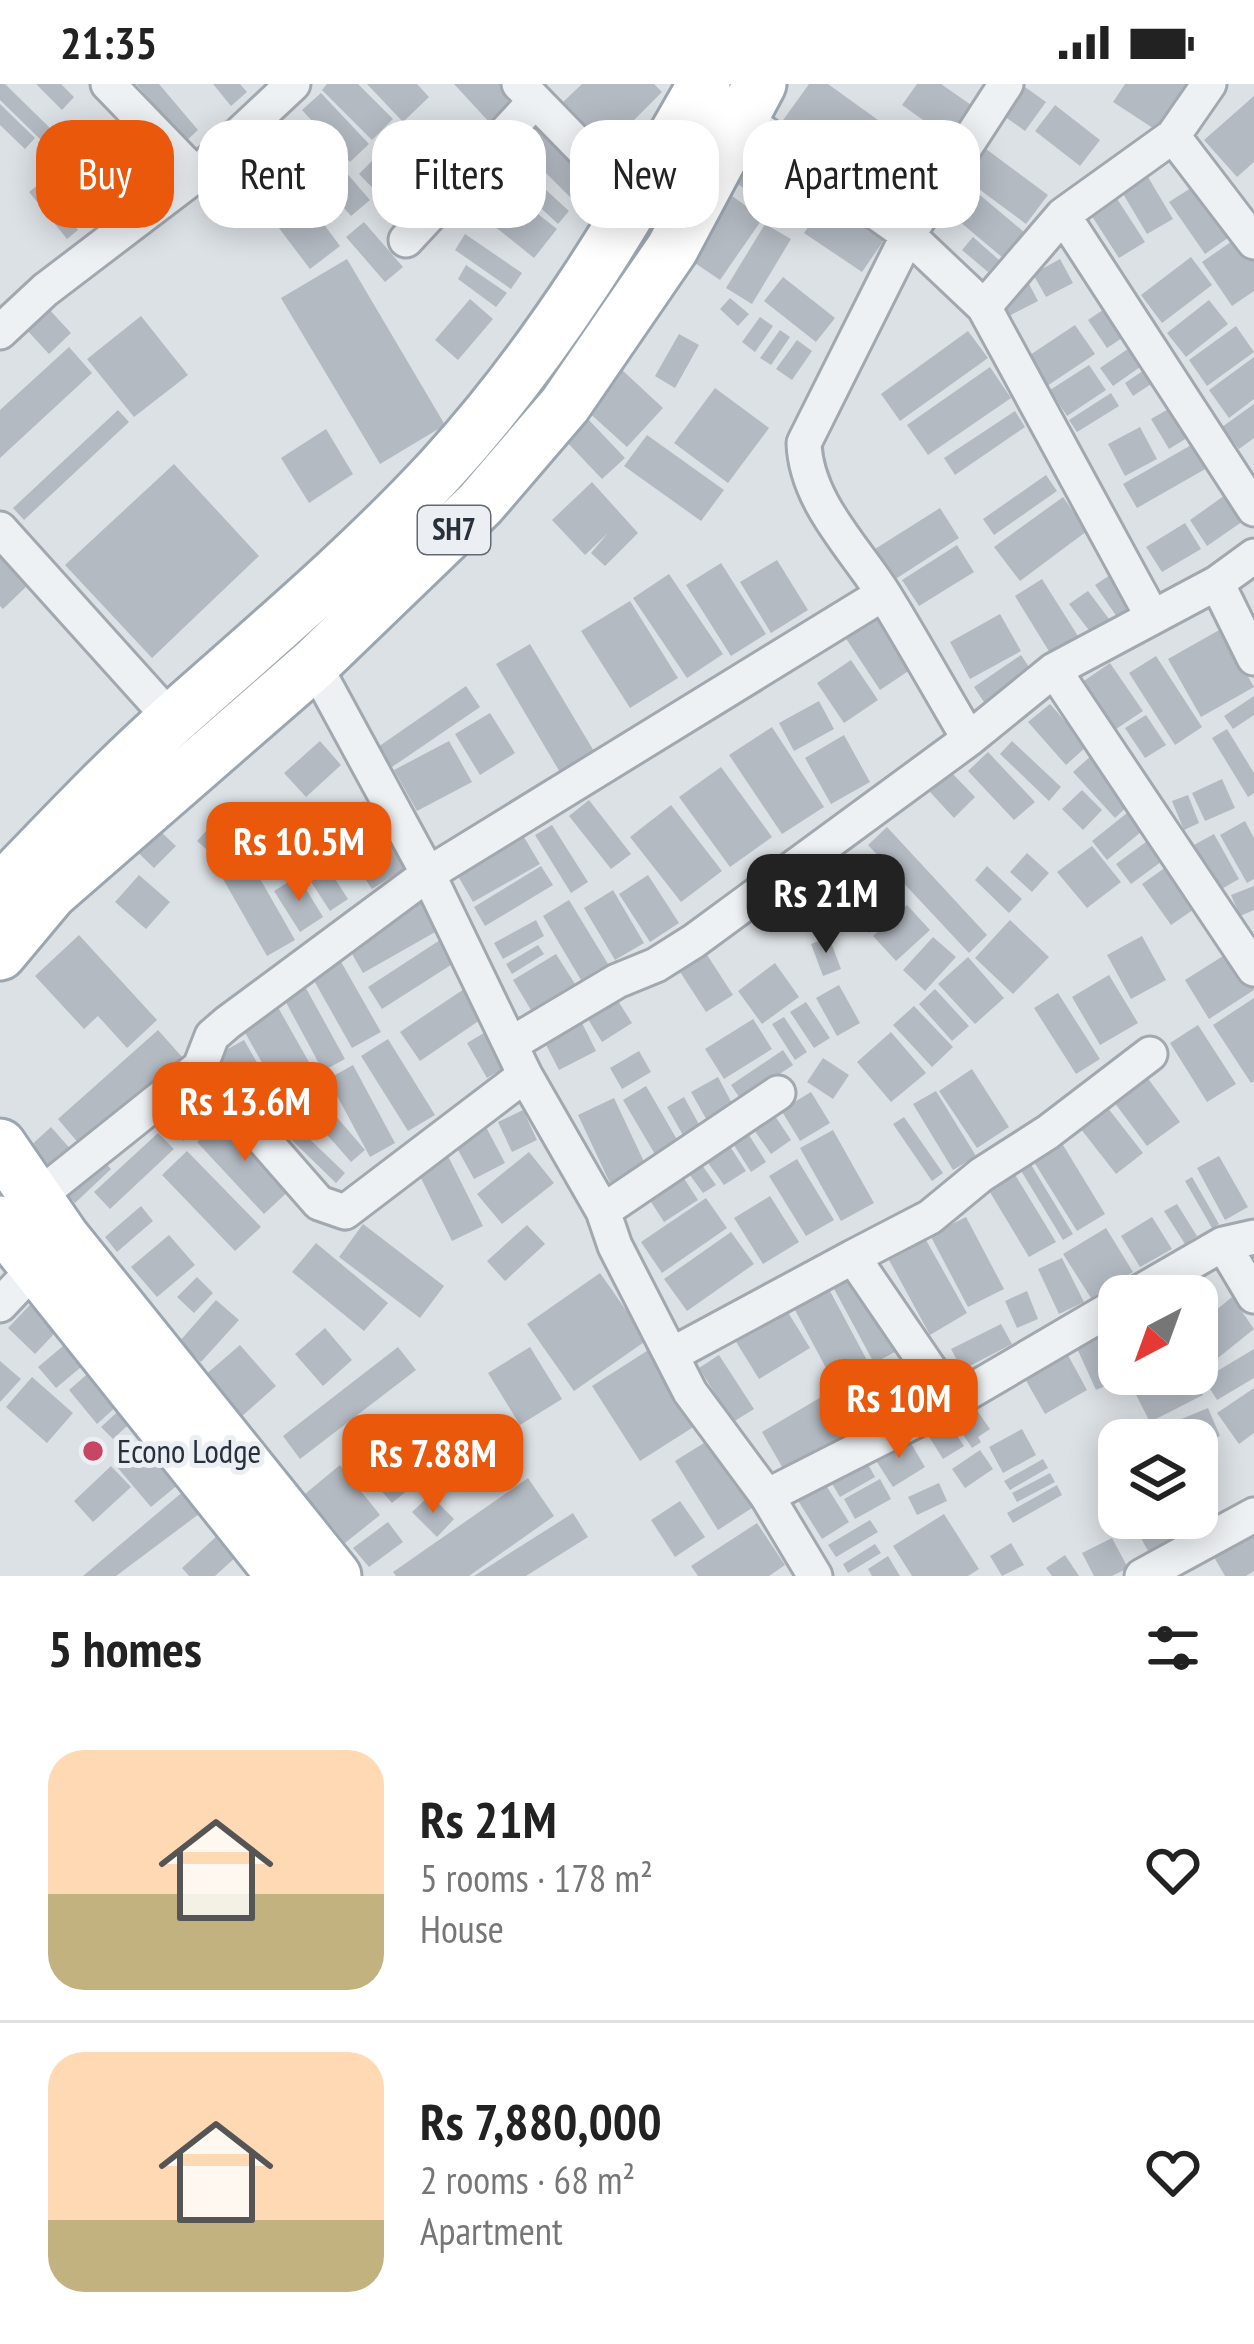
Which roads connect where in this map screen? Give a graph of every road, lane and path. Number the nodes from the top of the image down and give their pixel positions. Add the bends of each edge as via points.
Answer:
1 (108, 84) edge
2 (293, 84) edge
3 (1006, 84) edge
4 (1209, 84) edge
5 (527, 93) edge
6 (735, 95) edge
7 (712, 120) edge
8 (1173, 136) junction
9 (570, 137) edge
10 (196, 175) junction
11 (1063, 215) junction
12 (620, 228) edge
13 (908, 235) junction
14 (406, 240) dead end
15 (1254, 242) edge
16 (984, 307) junction
17 (0, 332) edge
18 (1254, 509) edge
19 (0, 530) edge
20 (1254, 556) edge
21 (1217, 583) junction
22 (884, 594) junction
23 (1152, 616) junction
24 (1254, 658) edge
25 (314, 664) junction
26 (1054, 670) junction
27 (172, 720) junction
28 (969, 739) junction
29 (428, 874) junction
30 (0, 891) edge
31 (0, 954) edge
32 (1254, 969) edge
33 (512, 1044) junction
34 (1150, 1054) dead end
35 (200, 1067) junction
36 (526, 1075) junction
37 (778, 1093) dead end
38 (0, 1145) edge
39 (18, 1210) edge
40 (603, 1211) junction
41 (1238, 1240) edge
42 (853, 1257) junction
43 (36, 1267) junction
44 (1172, 1275) edge
45 (1254, 1296) edge
46 (0, 1305) edge
47 (1098, 1316) edge
48 (671, 1355) junction
49 (952, 1402) junction
50 (767, 1496) junction
51 (1254, 1515) edge
52 (1206, 1562) edge
53 (810, 1574) edge
54 (283, 1576) edge
55 (335, 1576) edge
56 (1142, 1576) edge

1 - 10 street
2 - 10 street
3 - 13 street
4 - 8 street
5 - 9 street
5 - 14 street
6 - 7 main road, SH7
6 - 13 street
6 - 25 main road, SH7 via 672,249 565,405 480,504
8 - 11 street
8 - 15 street
10 - 17 street
11 - 16 street
11 - 18 street
12 - 27 main road, SH7 via 543,347 443,467 298,611
13 - 16 street
13 - 22 street via 804,443 816,495
16 - 23 street
19 - 27 street
20 - 21 street
21 - 23 street
21 - 24 street
22 - 28 street
22 - 29 street
23 - 26 street
25 - 29 street
25 - 31 main road, SH7 via 64,881
26 - 28 street
26 - 32 street
27 - 30 main road, SH7
28 - 33 street via 694,941
29 - 33 street
29 - 35 street via 212,1036
33 - 36 street
34 - 42 street via 930,1217
35 - 36 street via 319,1203 345,1212
35 - 39 street
36 - 40 street
37 - 40 street
38 - 39 main road
39 - 43 main road
39 - 55 main road
40 - 48 street
41 - 44 street
41 - 45 street
42 - 48 street
42 - 49 street
43 - 46 street
43 - 54 main road
47 - 49 street
48 - 50 street
49 - 50 street
50 - 53 street
51 - 52 street
52 - 56 street

